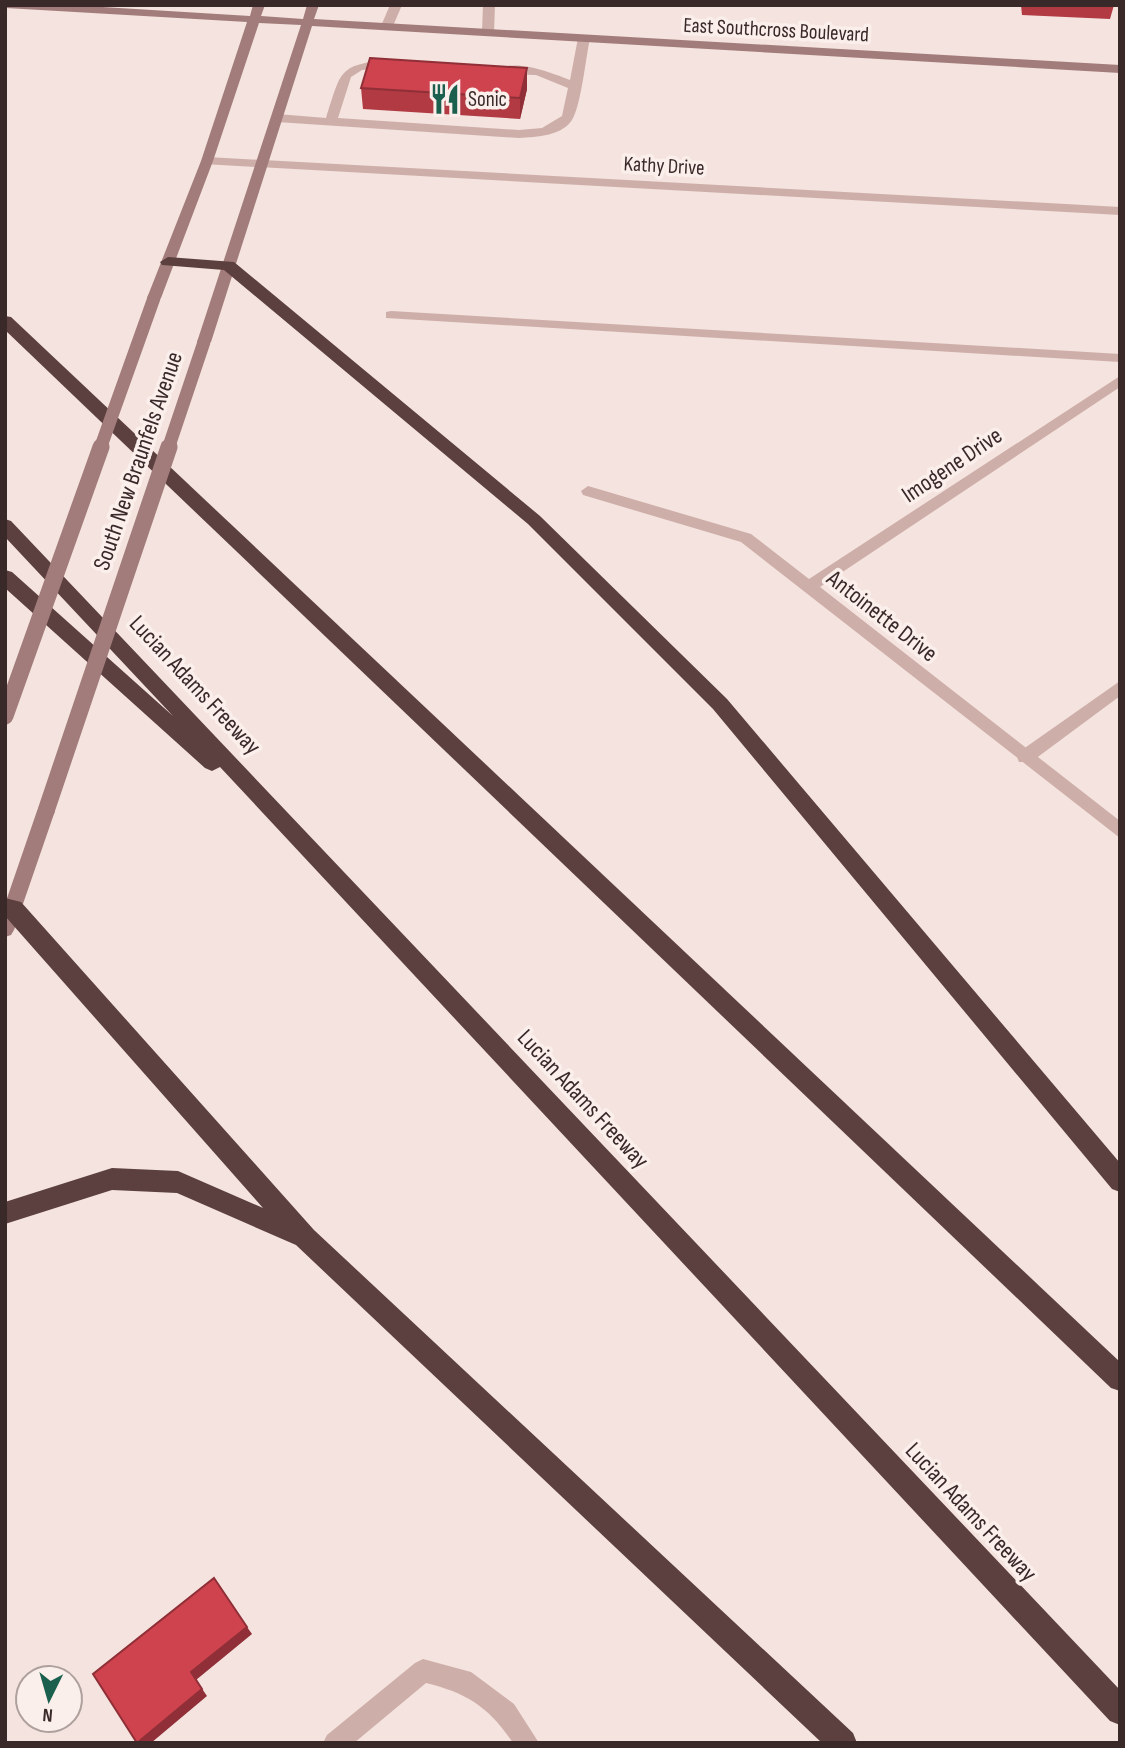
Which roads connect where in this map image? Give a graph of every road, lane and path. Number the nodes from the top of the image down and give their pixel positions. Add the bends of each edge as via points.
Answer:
1 (259, 5) edge
2 (313, 5) edge
3 (396, 5) edge
4 (489, 5) edge
5 (7, 6) edge
6 (109, 8) edge
7 (254, 19) junction
8 (308, 21) junction
9 (387, 26) junction
10 (488, 32) junction
11 (584, 38) junction
12 (406, 64) edge
13 (485, 68) edge
14 (1120, 69) edge
15 (574, 86) junction
16 (277, 118) junction
17 (331, 122) junction
18 (207, 161) junction
19 (263, 164) junction
20 (1120, 211) edge
21 (168, 261) junction
22 (228, 265) junction
23 (391, 315) dead end
24 (5, 321) edge
25 (1120, 358) edge
26 (1120, 380) edge
27 (588, 491) dead end
28 (5, 525) edge
29 (5, 577) edge
30 (809, 587) junction
31 (1120, 687) edge
32 (5, 716) edge
33 (1025, 757) junction
34 (1120, 831) edge
35 (323, 862) junction
36 (8, 915) edge
37 (1120, 1181) edge
38 (5, 1213) edge
39 (305, 1238) junction
40 (1120, 1379) edge
41 (1120, 1711) edge
42 (335, 1743) edge
43 (527, 1743) edge
44 (843, 1743) edge

1 - 7 main road, South New Braunfels Avenue
2 - 8 main road, South New Braunfels Avenue
3 - 9 street
4 - 10 street
5 - 6 main road, East Southcross Boulevard
6 - 7 main road, East Southcross Boulevard
7 - 8 main road, East Southcross Boulevard
7 - 18 main road, South New Braunfels Avenue
8 - 9 main road, East Southcross Boulevard
8 - 16 main road, South New Braunfels Avenue
9 - 10 main road, East Southcross Boulevard
10 - 11 main road, East Southcross Boulevard
11 - 14 main road, East Southcross Boulevard
11 - 15 street
12 - 17 street via 359,67 346,75
13 - 15 street via 538,72
15 - 17 street via 568,117 546,131 519,134
16 - 17 street
16 - 19 main road, South New Braunfels Avenue
18 - 19 street, Kathy Drive
18 - 21 main road, South New Braunfels Avenue
19 - 20 street, Kathy Drive
19 - 22 main road, South New Braunfels Avenue
21 - 22 highway
21 - 32 main road, South New Braunfels Avenue, bridge
22 - 36 main road, South New Braunfels Avenue, bridge
22 - 37 highway via 534,520 720,704
23 - 25 street
24 - 40 highway
26 - 30 street, Imogene Drive
27 - 30 street, Antoinette Drive via 746,538
28 - 35 highway, Lucian Adams Freeway
29 - 35 highway
30 - 33 street, Antoinette Drive
31 - 33 street
33 - 34 street, Antoinette Drive
35 - 41 highway, Lucian Adams Freeway
36 - 39 highway
38 - 39 highway via 112,1179 178,1182
39 - 44 highway
42 - 43 street via 423,1671 463,1680 506,1712

